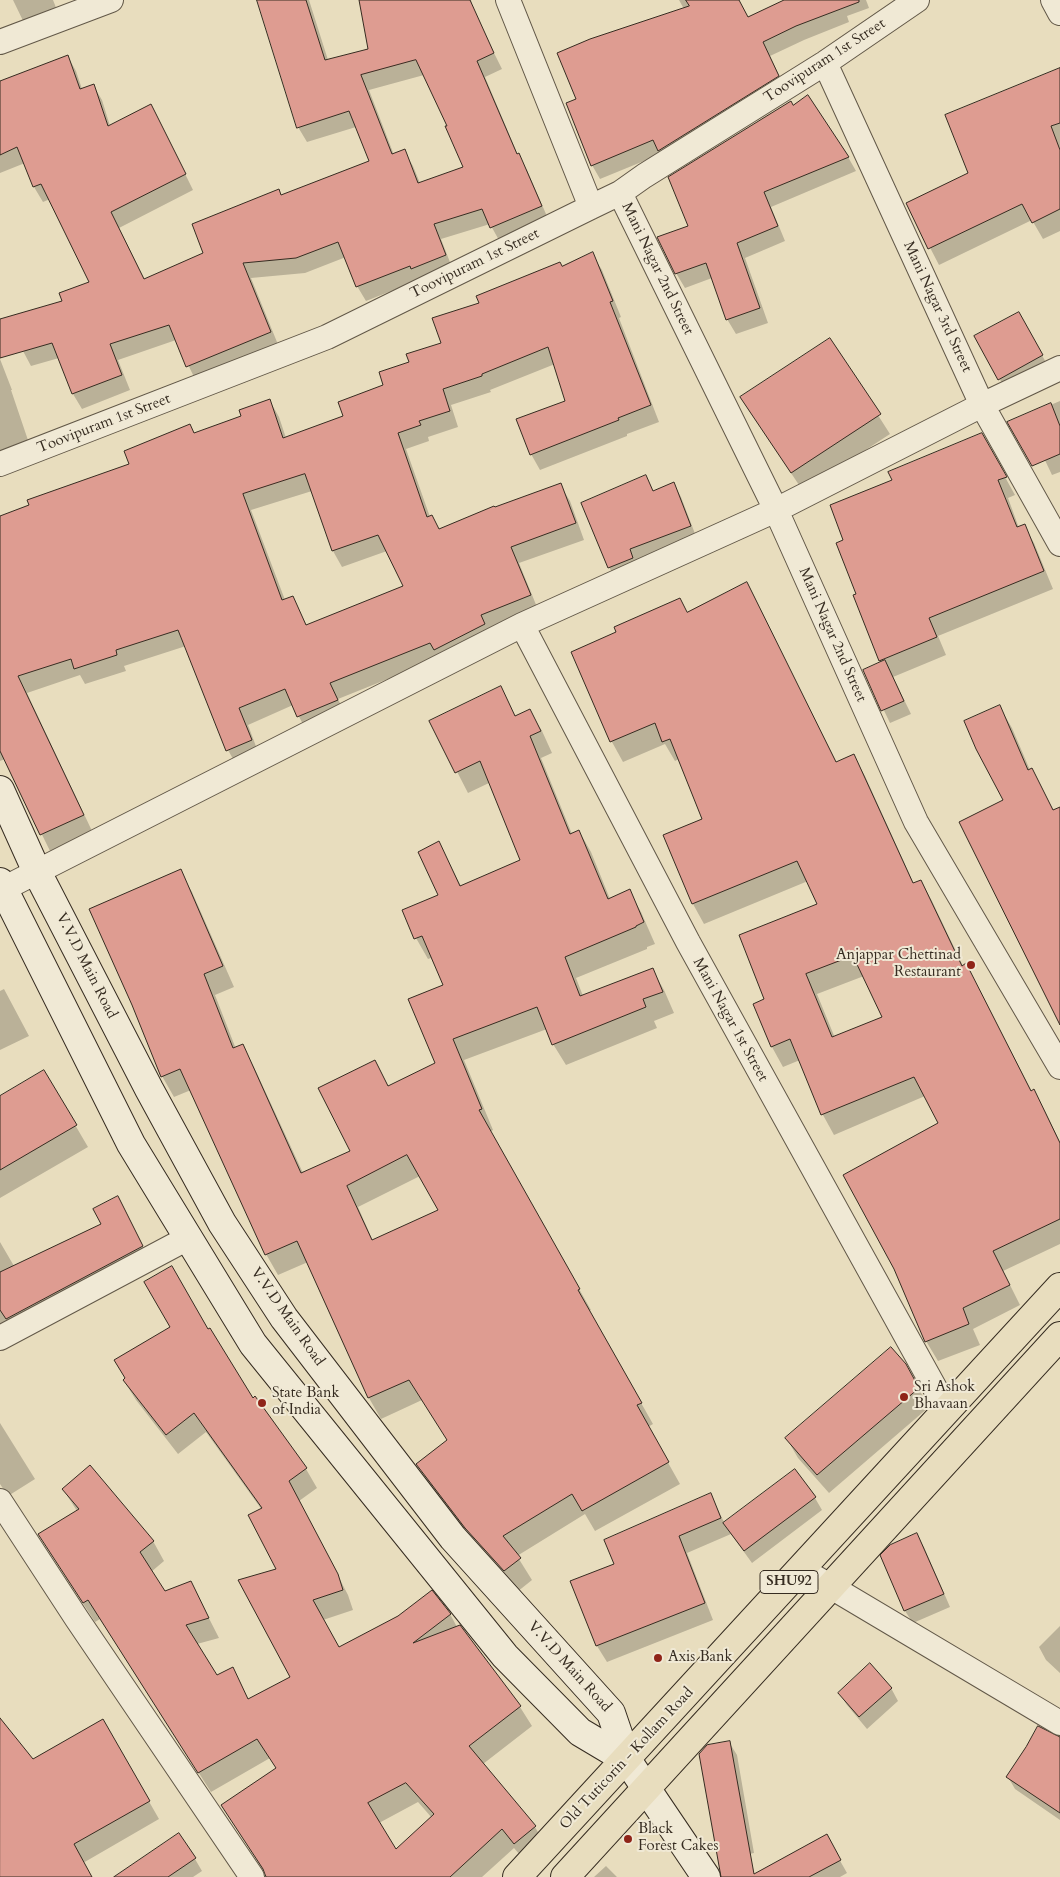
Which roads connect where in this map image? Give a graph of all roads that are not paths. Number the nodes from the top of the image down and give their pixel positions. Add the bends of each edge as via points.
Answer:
1 (111, 0) edge
2 (508, 0) edge
3 (918, 0) edge
4 (1053, 0) edge
5 (1060, 14) edge
6 (0, 42) edge
7 (825, 63) junction
8 (620, 193) junction
9 (591, 207) junction
10 (1060, 368) edge
11 (982, 405) junction
12 (0, 464) edge
13 (776, 510) junction
14 (1060, 544) edge
15 (522, 625) junction
16 (0, 790) edge
17 (37, 872) junction
18 (2, 885) edge
19 (1060, 1067) edge
20 (222, 1223) junction
21 (188, 1238) junction
22 (1060, 1287) edge
23 (1060, 1336) edge
24 (0, 1338) edge
25 (947, 1410) junction
26 (0, 1501) edge
27 (801, 1569) junction
28 (832, 1587) junction
29 (1060, 1723) edge
30 (627, 1760) junction
31 (647, 1789) junction
32 (252, 1877) edge
33 (517, 1877) edge
34 (565, 1877) edge
35 (706, 1877) edge

1 - 6 street
2 - 9 street
3 - 7 street, Toovipuram 1st Street
4 - 5 street
7 - 8 street, Toovipuram 1st Street
7 - 11 street, Mani Nagar 3rd Street
8 - 9 street, Toovipuram 1st Street
8 - 13 street, Mani Nagar 2nd Street
9 - 12 street, Toovipuram 1st Street via 327,337
10 - 11 street
11 - 13 street
11 - 14 street, Mani Nagar 3rd Street
13 - 15 street
13 - 19 street, Mani Nagar 2nd Street via 916,822
15 - 17 street
15 - 25 street, Mani Nagar 1st Street via 688,942
16 - 17 main road, V.V.D Main Road
17 - 18 street
17 - 20 main road, V.V.D Main Road
18 - 21 main road via 131,1144
20 - 21 main road
20 - 30 main road, V.V.D Main Road via 284,1318 453,1538 611,1713
21 - 24 street
21 - 30 main road via 253,1344 505,1656 580,1732
22 - 25 main road, Old Tuticorin - Kollam Road / SHU92
23 - 28 main road
25 - 27 main road, Old Tuticorin - Kollam Road / SHU92
26 - 32 street
27 - 28 street
27 - 30 main road, Old Tuticorin - Kollam Road / SHU92
28 - 29 street
28 - 31 main road
30 - 31 main road
30 - 33 main road, Old Tuticorin - Kollam Road / SHU92
31 - 34 main road
31 - 35 main road

